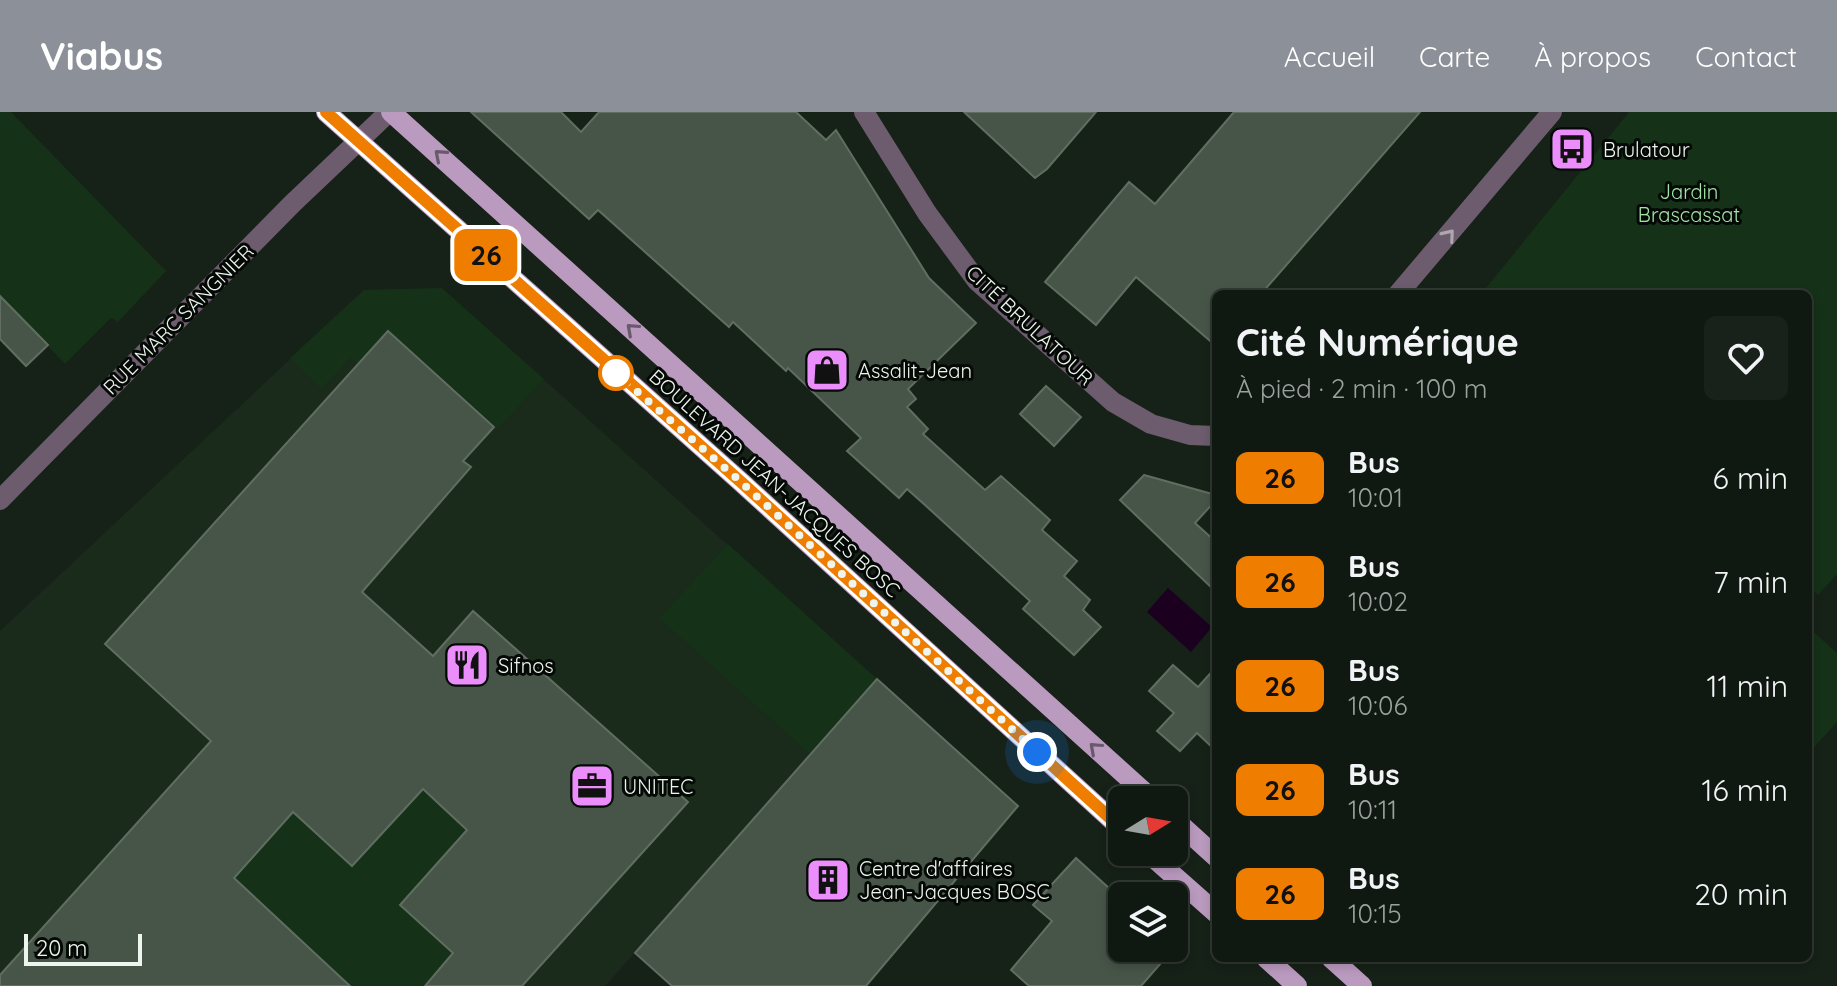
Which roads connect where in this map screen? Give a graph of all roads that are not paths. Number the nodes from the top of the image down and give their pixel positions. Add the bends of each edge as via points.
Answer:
1 (326, 112) edge
2 (390, 112) edge
3 (864, 112) edge
4 (1552, 112) edge
5 (359, 141) junction
6 (1401, 290) edge
7 (1212, 436) edge
8 (0, 500) edge
9 (1137, 786) edge
10 (1108, 816) edge
11 (1188, 832) edge
12 (1212, 853) edge
13 (1163, 866) edge
14 (1212, 909) edge
15 (1270, 962) edge
16 (1335, 962) edge
17 (1297, 986) edge
18 (1362, 986) edge

1 - 5 main road, BOULEVARD JEAN-JACQUES BOSC
2 - 5 street, RUE MARC SANGNIER
9 -> 2 main road, BOULEVARD JEAN-JACQUES BOSC
3 - 7 street, CITÉ BRULATOUR via 977,281 1113,402 1151,424
6 -> 4 street
5 - 8 street, RUE MARC SANGNIER
5 - 10 main road, BOULEVARD JEAN-JACQUES BOSC
11 - 12 main road
13 - 14 main road
15 - 17 main road
16 - 18 main road

